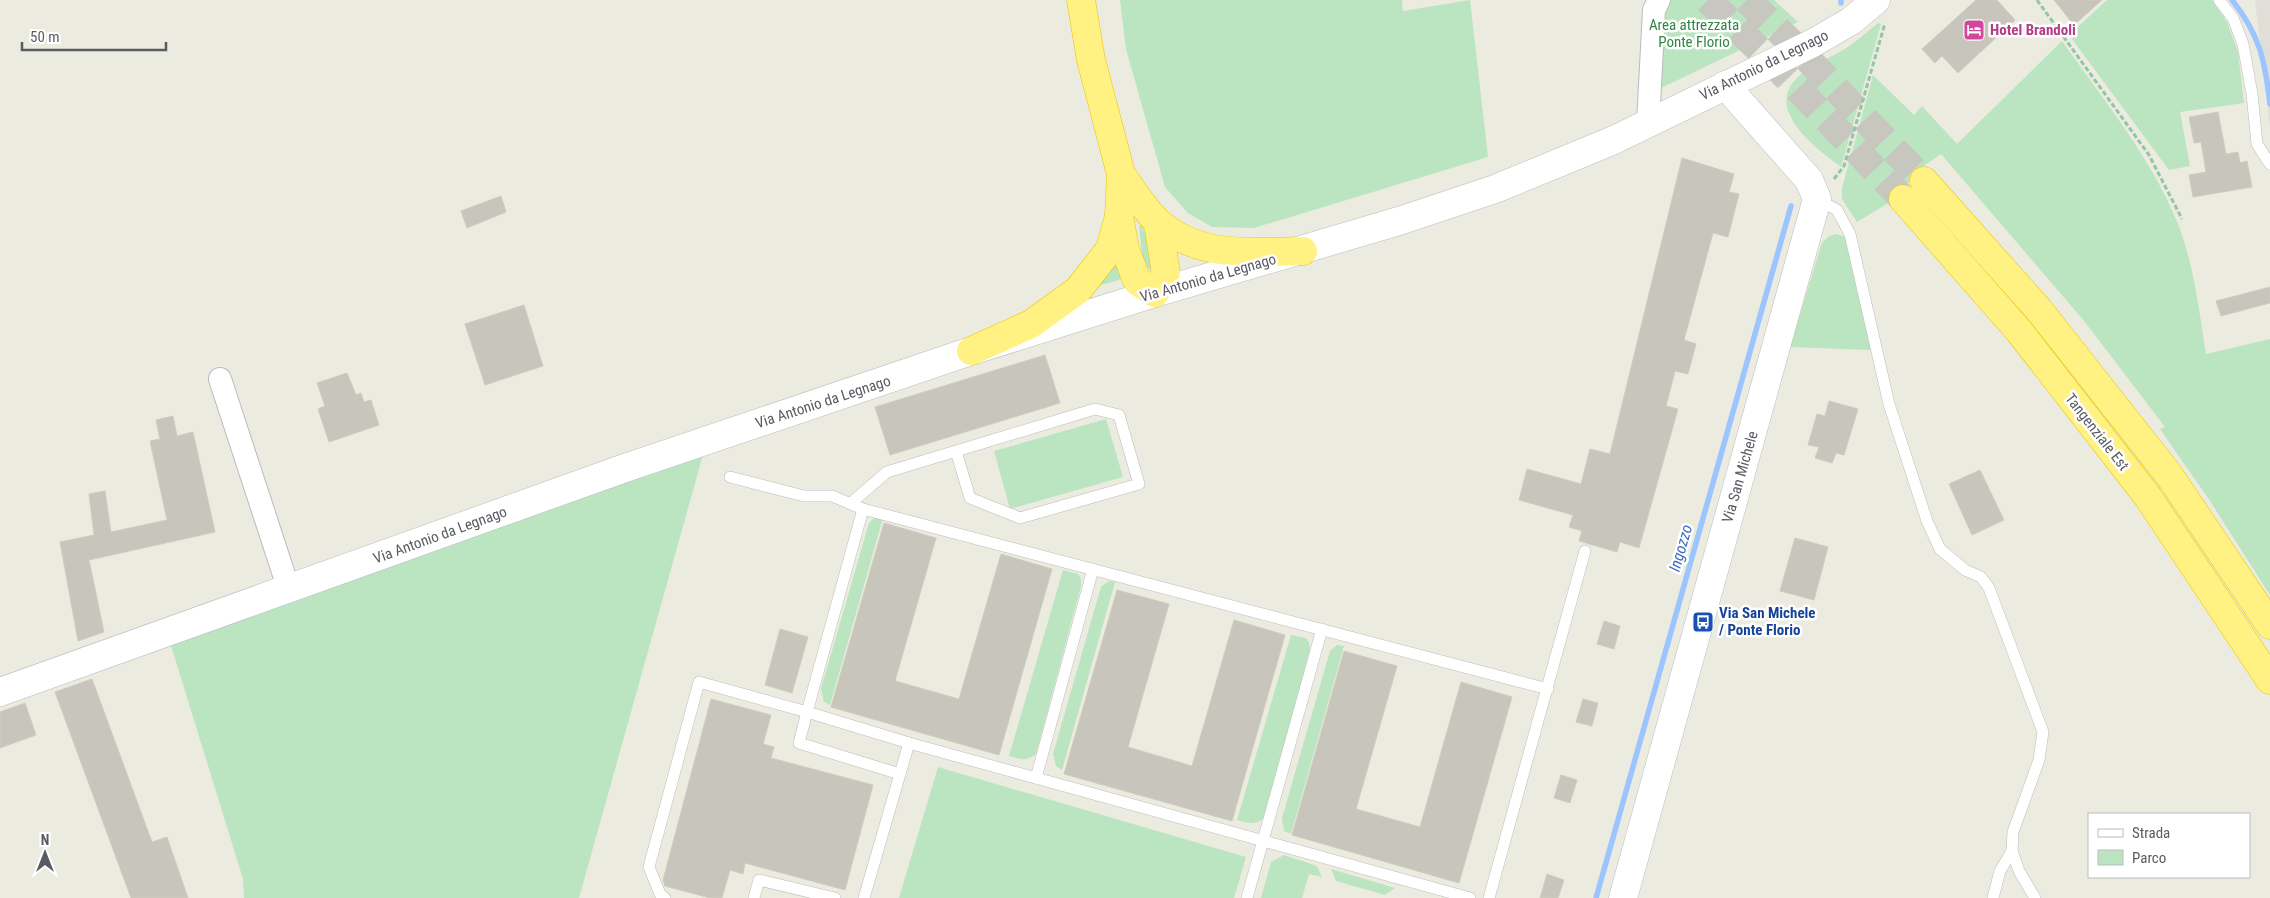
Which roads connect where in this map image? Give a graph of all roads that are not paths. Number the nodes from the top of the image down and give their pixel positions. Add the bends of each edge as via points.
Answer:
1 (1062, 0) edge
2 (1081, 0) edge
3 (1097, 0) edge
4 (1659, 0) edge
5 (2220, 0) edge
6 (1881, 10) edge
7 (1091, 60) junction
8 (1725, 85) junction
9 (1648, 123) junction
10 (2270, 164) edge
11 (1121, 174) junction
12 (1924, 181) tunnel mouth
13 (1817, 199) junction
14 (1904, 199) tunnel mouth
15 (1119, 216) junction
16 (1158, 223) junction
17 (1303, 250) junction
18 (1155, 293) junction
19 (971, 351) junction
20 (220, 379) dead end
21 (956, 451) junction
22 (730, 477) dead end
23 (851, 503) junction
24 (863, 509) junction
25 (1584, 551) dead end
26 (1093, 568) junction
27 (288, 590) junction
28 (2270, 625) edge
29 (1322, 629) junction
30 (2270, 680) edge
31 (1548, 689) junction
32 (0, 692) edge
33 (807, 712) junction
34 (909, 743) junction
35 (900, 774) junction
36 (1036, 778) junction
37 (1262, 841) junction
38 (2012, 851) junction
39 (665, 898) edge
40 (754, 898) edge
41 (835, 898) edge
42 (864, 898) edge
43 (1247, 898) edge
44 (1470, 898) edge
45 (1489, 898) edge
46 (1623, 898) edge
47 (1993, 898) edge
48 (2035, 898) edge

1 - 7 highway
2 - 7 highway
3 - 7 highway
4 - 9 street via 1654,10
5 - 10 lane via 2233,18 2243,44 2257,144
6 - 8 street, Via Antonio da Legnago via 1851,21
7 - 11 highway
8 - 9 street, Via Antonio da Legnago
8 - 13 street via 1809,180
9 - 17 street, Via Antonio da Legnago via 1495,189
11 - 15 highway
11 - 16 highway
12 - 28 highway, Tangenziale Est via 2039,310 2169,475
13 - 38 lane via 1836,210 1850,234 1889,404 1927,520 1940,549 1965,570 1981,576 1989,588 2043,732 2039,760 2013,832
13 - 46 street, Via San Michele
14 - 30 highway, Tangenziale Est via 2019,331 2148,497
15 - 18 highway via 1125,249 1137,281
15 - 19 highway via 1110,249 1078,290 1031,324
16 - 17 highway via 1187,241 1223,252
16 - 18 highway via 1166,273
17 - 18 street, Via Antonio da Legnago
18 - 19 street, Via Antonio da Legnago
19 - 27 street, Via Antonio da Legnago via 625,468
20 - 27 street
21 - 21 lane via 1095,409 1118,415 1139,484 1020,518 970,498
21 - 23 lane via 887,472
22 - 23 lane via 804,496 832,496
23 - 24 lane
24 - 26 lane
24 - 33 lane
25 - 31 lane
26 - 29 lane
26 - 36 lane
27 - 32 street, Via Antonio da Legnago
29 - 31 lane
29 - 37 lane
31 - 45 lane
33 - 34 lane
33 - 35 lane via 799,743
33 - 39 lane via 699,682 649,867 660,894
34 - 35 lane
34 - 36 lane
35 - 42 lane
36 - 37 lane
37 - 43 lane
37 - 44 lane
38 - 47 lane via 2000,871
38 - 48 lane via 2019,871
40 - 41 lane via 759,880

